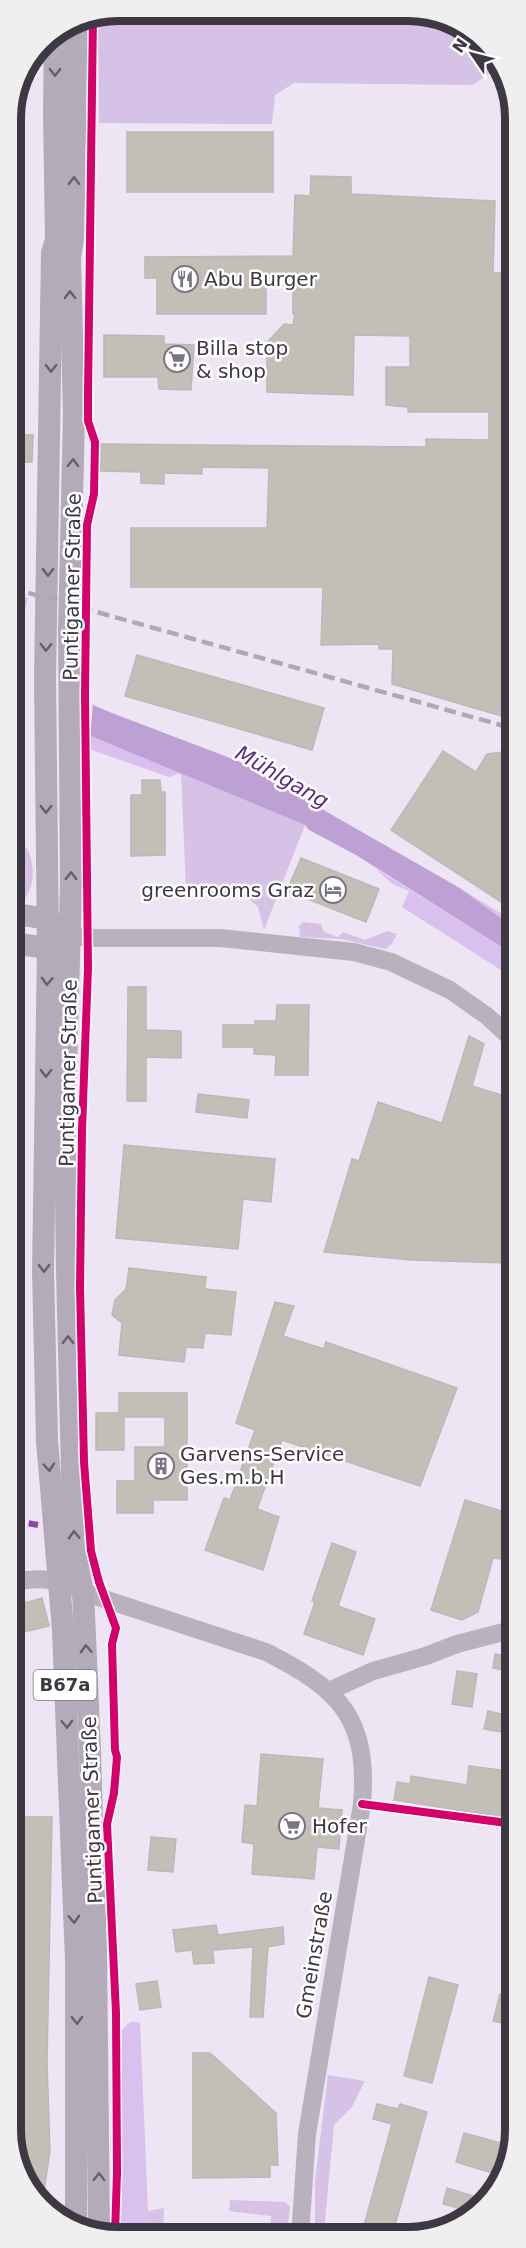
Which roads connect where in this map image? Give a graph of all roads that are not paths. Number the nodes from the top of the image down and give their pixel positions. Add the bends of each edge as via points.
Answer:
1 (77, 30) edge
2 (55, 44) edge
3 (21, 915) edge
4 (47, 919) junction
5 (70, 935) junction
6 (21, 944) edge
7 (48, 948) junction
8 (505, 1033) edge
9 (21, 1580) edge
10 (58, 1580) junction
11 (83, 1592) junction
12 (505, 1632) edge
13 (329, 1691) junction
14 (76, 2217) edge
15 (99, 2225) edge
16 (301, 2227) edge

5 -> 1 main road, Puntigamer Straße / B67a via 69,631 74,404 70,258
2 -> 4 main road, Puntigamer Straße / B67a via 56,240 52,253 45,679
3 - 4 main road
4 - 5 main road
4 - 7 main road, Puntigamer Straße / B67a
5 - 7 main road
5 - 8 street via 221,938 354,952 391,962 450,990
11 -> 5 main road, Puntigamer Straße / B67a via 74,1549 67,1296 65,1112
6 - 7 main road
7 -> 10 main road, Puntigamer Straße / B67a via 43,1272 46,1441
9 - 10 street
10 - 11 street, Gmeinstraße
10 -> 14 main road, Puntigamer Straße / B67a via 76,1962
11 - 13 street, Gmeinstraße via 266,1652
15 -> 11 main road, Puntigamer Straße / B67a via 96,1965
12 - 13 street via 377,1669
13 - 16 street, Gmeinstraße via 354,1726 364,1776 361,1815 307,2134

